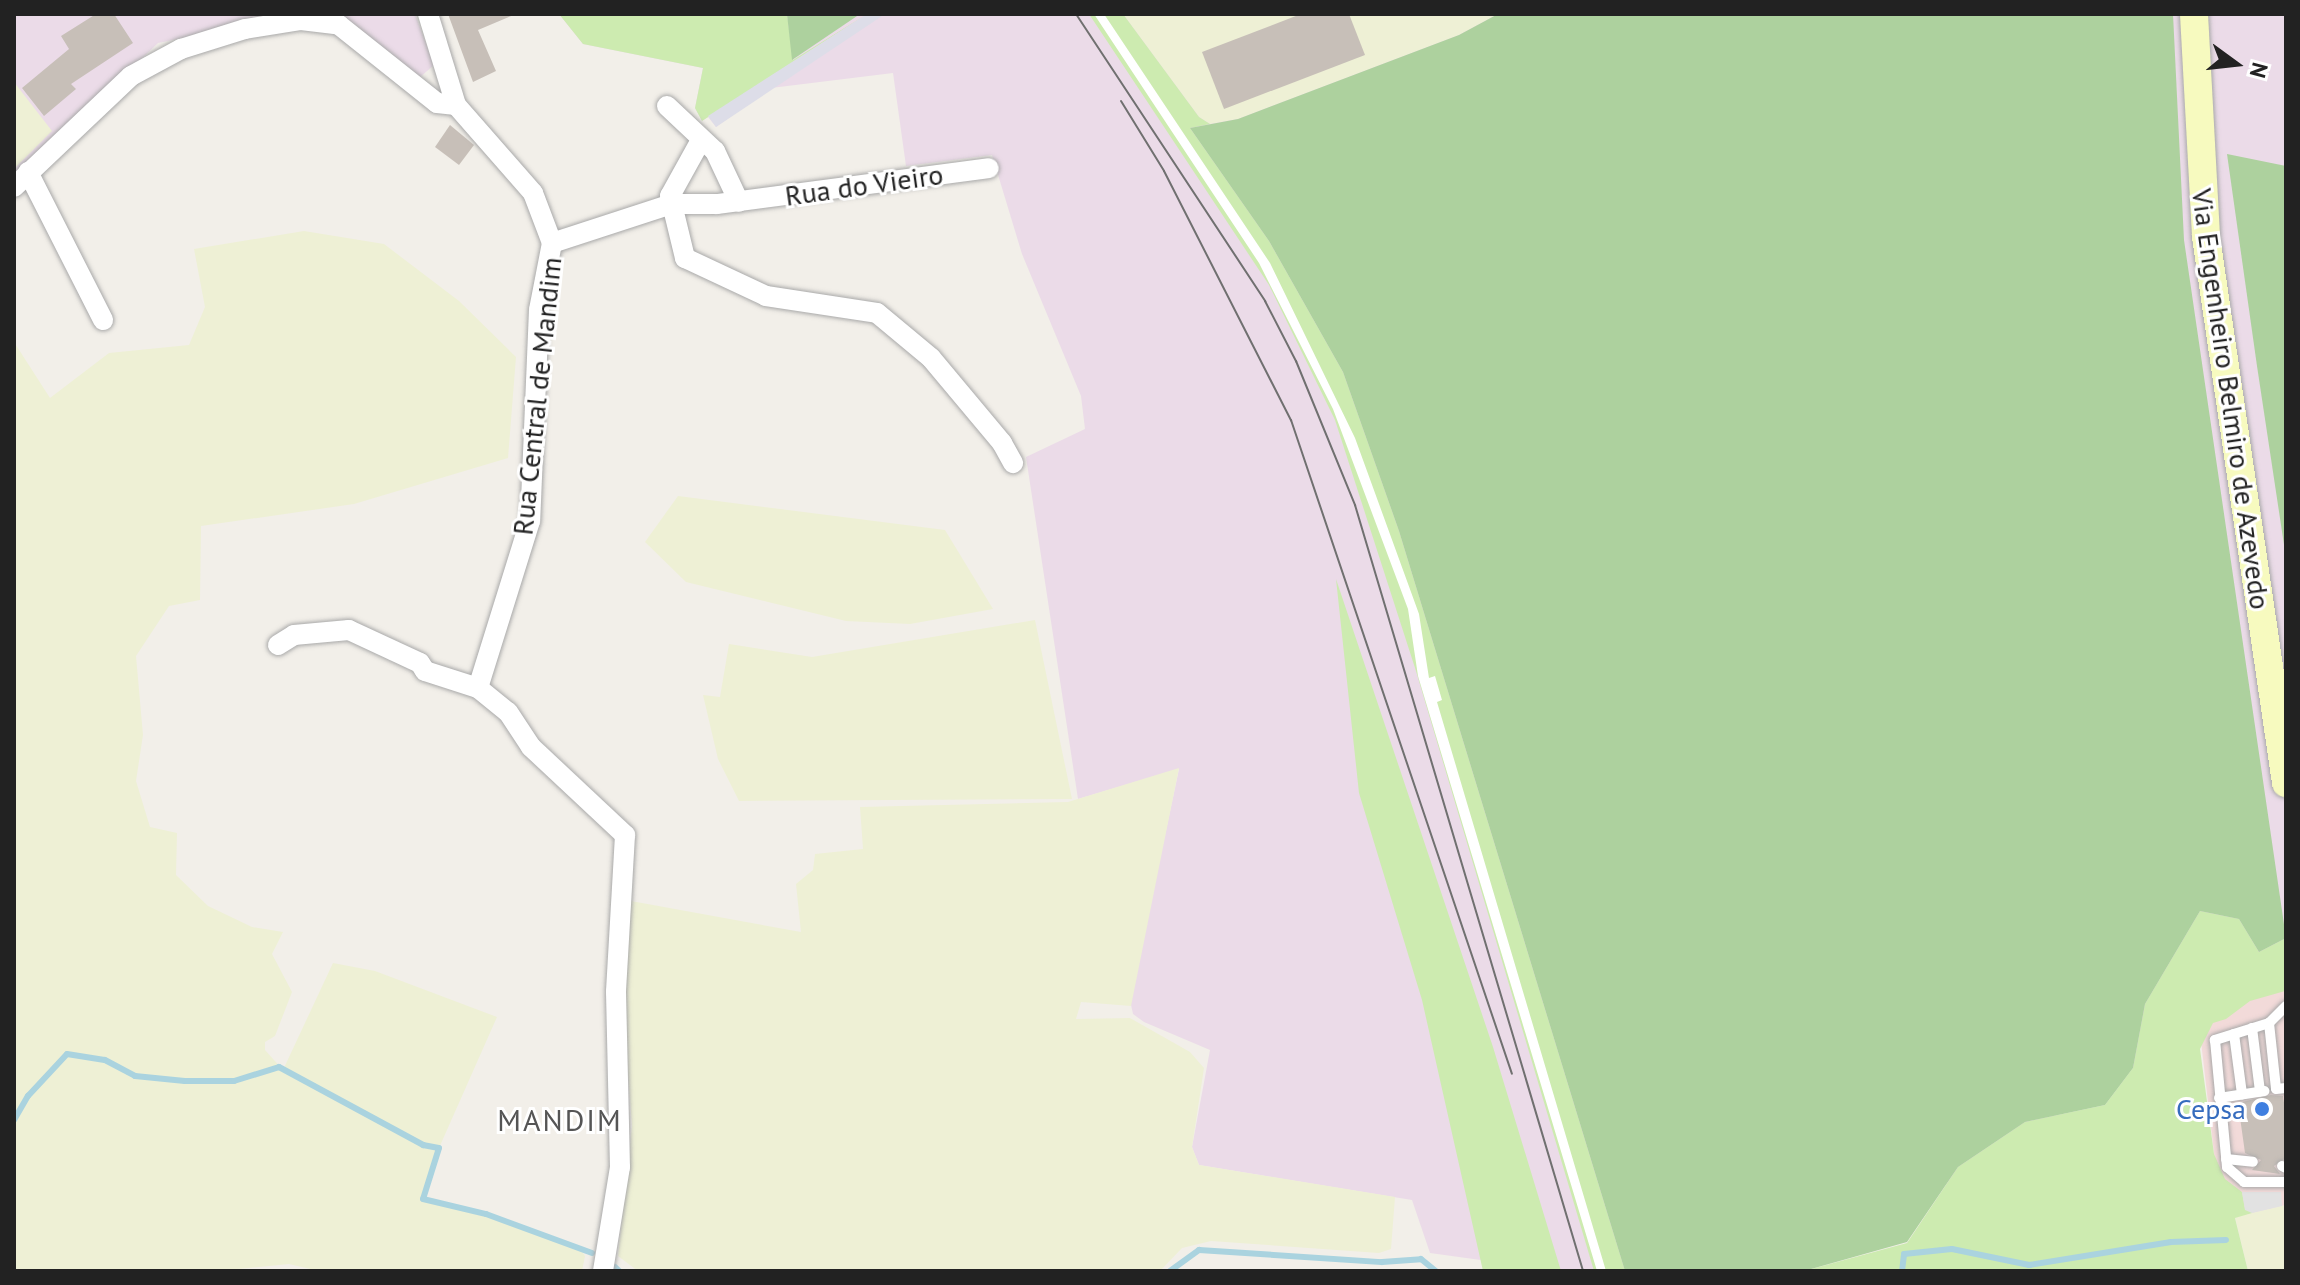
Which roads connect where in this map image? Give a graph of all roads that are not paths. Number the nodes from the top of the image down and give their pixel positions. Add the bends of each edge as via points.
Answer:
1 (428, 14) edge
2 (2194, 14) edge
3 (341, 20) edge
4 (456, 105) junction
5 (667, 106) dead end
6 (701, 140) junction
7 (989, 168) dead end
8 (28, 172) junction
9 (14, 187) edge
10 (739, 202) junction
11 (671, 204) junction
12 (552, 243) junction
13 (103, 320) dead end
14 (1013, 463) dead end
15 (278, 645) dead end
16 (478, 688) junction
17 (2286, 783) edge
18 (2286, 1006) edge
19 (2269, 1023) junction
20 (2252, 1028) junction
21 (2234, 1034) junction
22 (2281, 1088) edge
23 (2260, 1091) junction
24 (2242, 1094) junction
25 (2219, 1098) junction
26 (2226, 1159) junction
27 (2253, 1162) dead end
28 (2286, 1182) edge
29 (603, 1271) edge

1 - 4 street, Rua Central de Mandim
2 - 17 main road, Via Engenheiro Belmiro de Azevedo via 2206,237
3 - 4 street via 437,103
3 - 8 street via 245,29 181,49 115,88
4 - 12 street, Rua Central de Mandim via 533,193
5 - 6 street
6 - 10 street via 715,151
6 - 11 street via 682,170
7 - 10 street, Rua do Vieiro
8 - 9 street
8 - 13 street
10 - 11 street, Rua do Vieiro
11 - 12 street, Rua do Vieiro
11 - 14 street via 685,258 766,296 877,313 931,358
12 - 16 street, Rua Central de Mandim via 539,310 530,521
15 - 16 street via 294,635 349,630 405,654 425,671
16 - 29 street via 508,712 531,747 625,835 616,992 620,1167
18 - 19 lane
19 - 20 lane
19 - 22 lane
20 - 21 lane
20 - 23 lane
21 - 24 lane
21 - 25 lane via 2215,1040
22 - 23 lane
23 - 24 lane
24 - 25 lane
25 - 26 lane
26 - 27 lane
26 - 28 lane via 2230,1172 2244,1182

